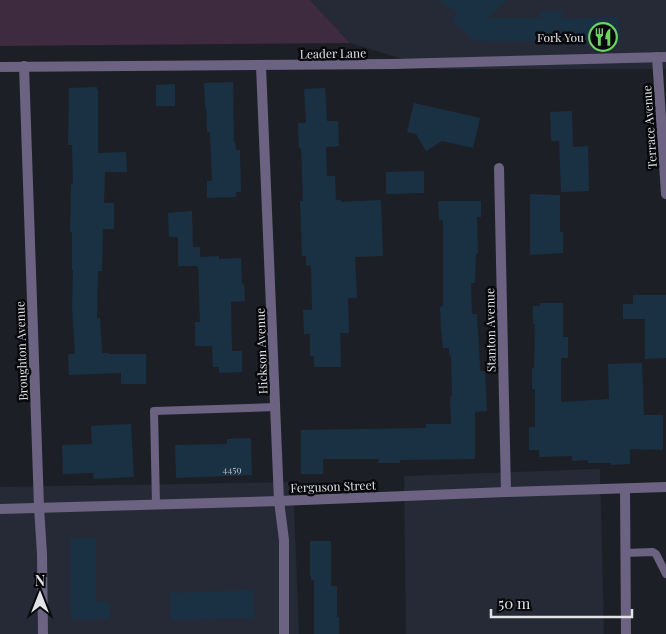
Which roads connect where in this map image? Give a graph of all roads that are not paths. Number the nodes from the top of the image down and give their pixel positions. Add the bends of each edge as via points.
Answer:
1 (661, 57) edge
2 (24, 66) junction
3 (261, 66) junction
4 (0, 67) edge
5 (499, 168) dead end
6 (666, 194) edge
7 (276, 407) junction
8 (666, 487) edge
9 (625, 489) junction
10 (506, 492) junction
11 (279, 501) junction
12 (156, 504) junction
13 (39, 507) junction
14 (0, 509) edge
15 (626, 552) junction
16 (666, 574) edge
17 (43, 634) edge
18 (284, 634) edge
19 (626, 634) edge

1 - 3 street, Leader Lane
1 - 6 street, Terrace Avenue
2 - 3 street, Leader Lane
2 - 4 street, Leader Lane
2 - 13 street, Broughton Avenue
3 - 7 street, Hickson Avenue
5 - 10 street, Stanton Avenue
7 - 11 street, Hickson Avenue
7 - 12 lane via 154,411
8 - 9 street, Ferguson Street
9 - 10 street, Ferguson Street
9 - 15 street
10 - 11 street, Ferguson Street
11 - 12 street, Ferguson Street
11 - 18 street, Hickson Avenue via 284,540
12 - 13 street, Ferguson Street
13 - 14 street, Ferguson Street
13 - 17 street, Broughton Avenue
15 - 16 lane via 653,552
15 - 19 street

